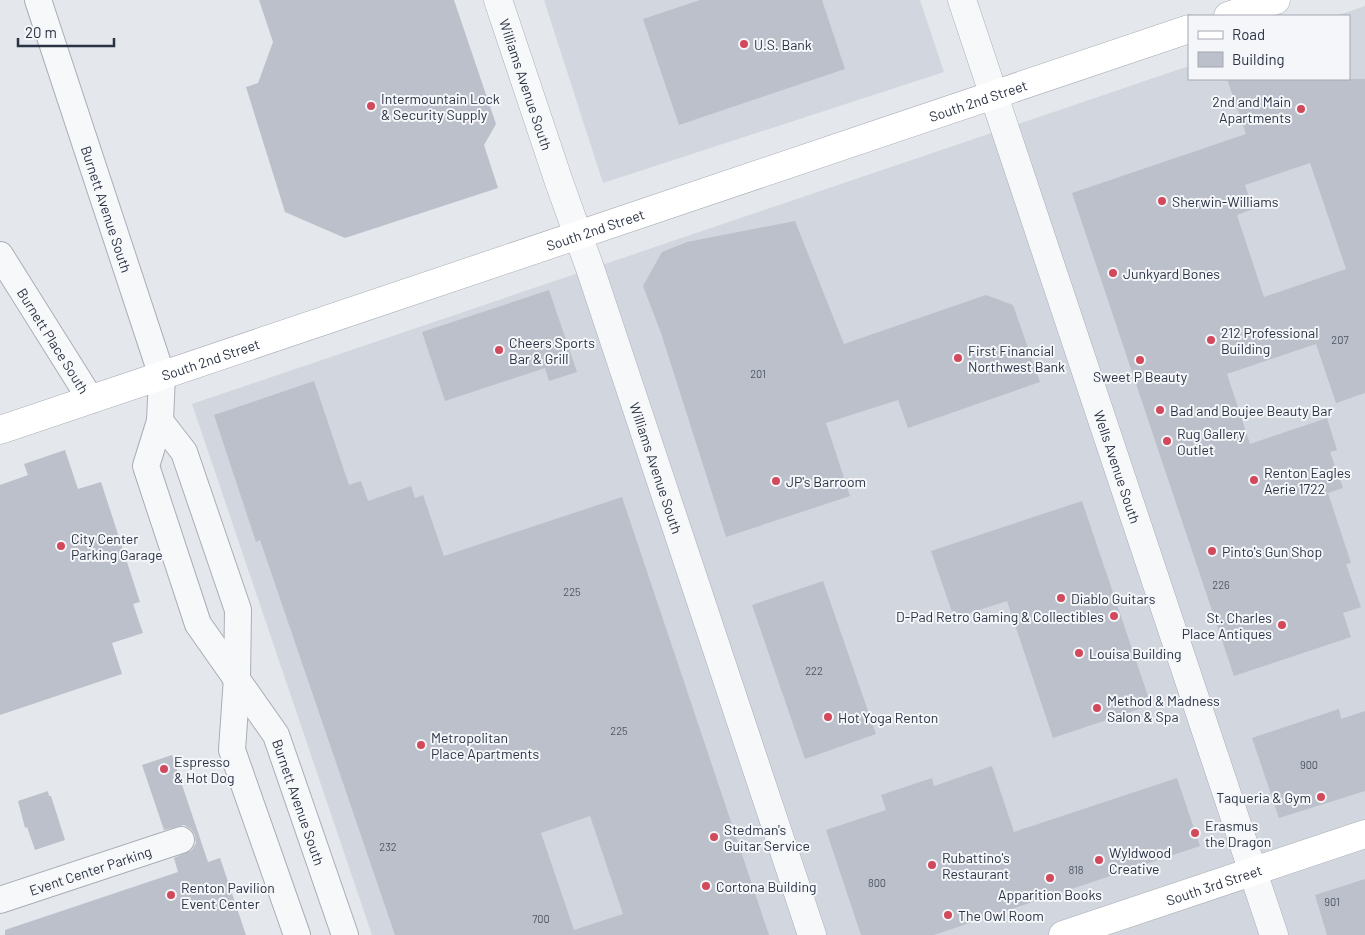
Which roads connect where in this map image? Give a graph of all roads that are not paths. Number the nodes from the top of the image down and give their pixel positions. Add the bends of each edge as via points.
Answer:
1 (38, 0) edge
2 (498, 0) edge
3 (962, 0) edge
4 (1276, 0) edge
5 (1231, 15) edge
6 (1188, 30) edge
7 (994, 95) junction
8 (578, 236) junction
9 (0, 255) edge
10 (162, 376) junction
11 (92, 400) junction
12 (160, 421) junction
13 (0, 430) edge
14 (237, 678) junction
15 (1365, 834) edge
16 (182, 840) dead end
17 (1252, 872) junction
18 (0, 900) edge
19 (297, 935) edge
20 (345, 935) edge
21 (812, 935) edge
22 (1063, 935) edge
23 (1274, 935) edge

1 - 10 street, Burnett Avenue South
2 - 8 street, Williams Avenue South
3 - 7 street, Wells Avenue South
4 - 5 main road
6 - 7 main road, South 2nd Street
7 - 8 main road, South 2nd Street
7 - 17 street, Wells Avenue South
8 - 10 main road, South 2nd Street
8 - 21 street, Williams Avenue South
9 - 11 street, Burnett Place South
10 - 11 main road, South 2nd Street
10 - 12 street, Burnett Avenue South
11 - 13 main road, South 2nd Street
12 - 14 street via 184,452 238,610
12 - 14 street, Burnett Avenue South via 146,466 198,624
14 - 19 street via 232,750
14 - 20 street, Burnett Avenue South via 276,735
15 - 17 main road, South 3rd Street
16 - 18 street, Event Center Parking
17 - 22 main road, South 3rd Street
17 - 23 street, Wells Avenue South

